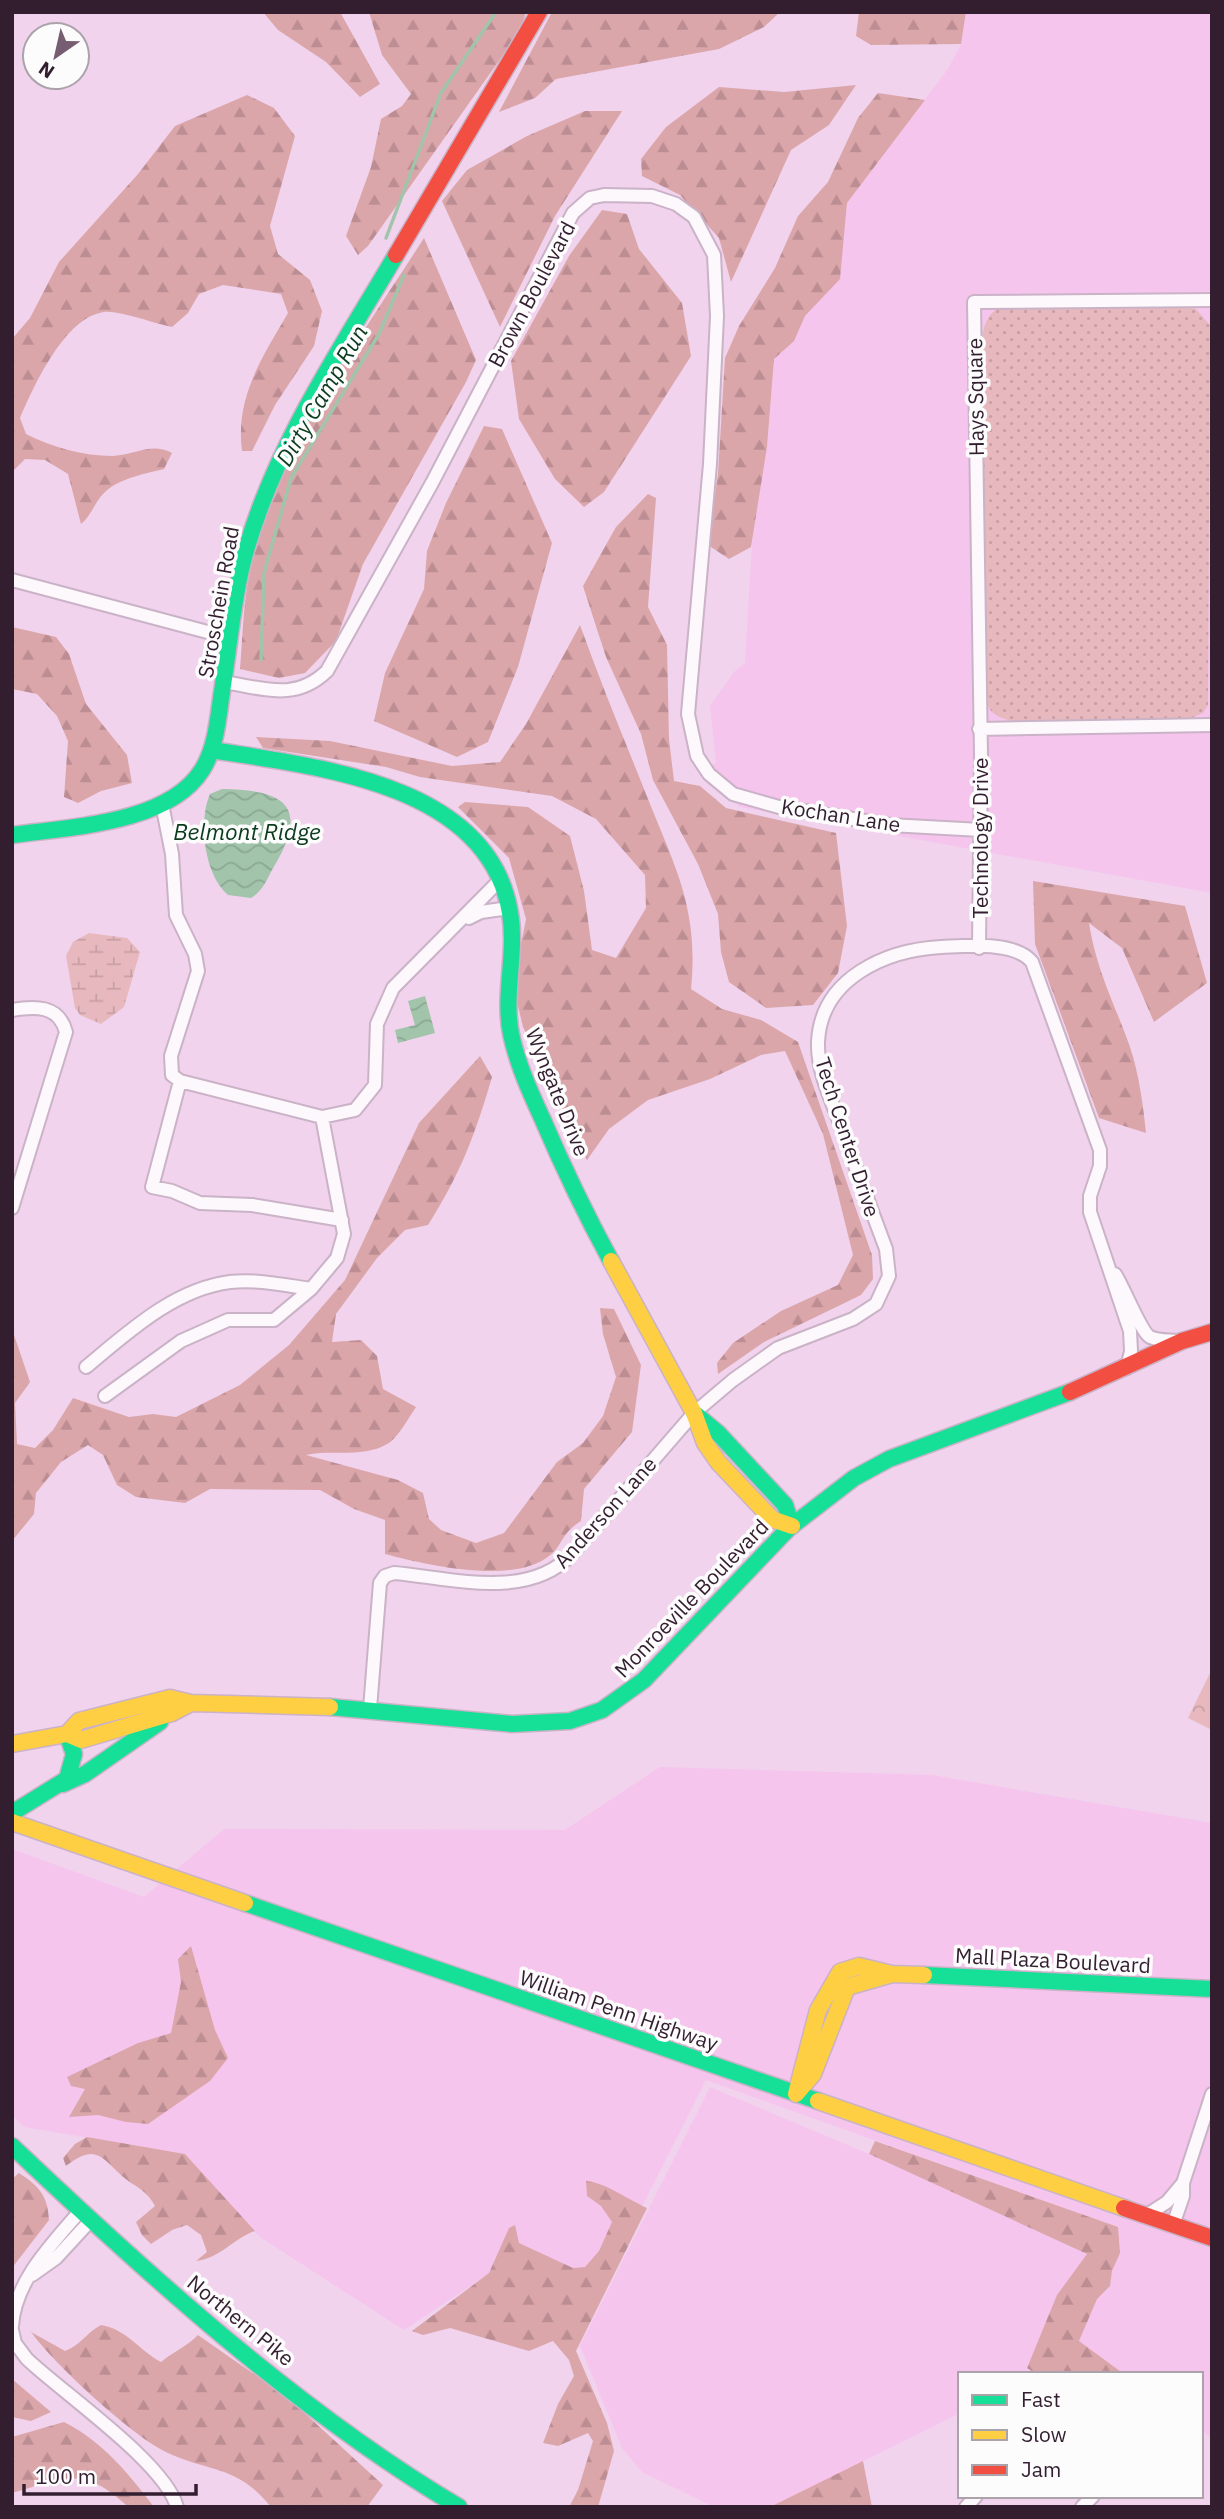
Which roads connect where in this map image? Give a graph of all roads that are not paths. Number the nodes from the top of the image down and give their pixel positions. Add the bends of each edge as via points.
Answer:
1 (539, 12) edge
2 (1212, 300) edge
3 (12, 580) edge
4 (230, 638) junction
5 (224, 682) junction
6 (1212, 725) edge
7 (979, 729) junction
8 (212, 750) junction
9 (709, 774) joint
10 (162, 804) junction
11 (981, 830) junction
12 (12, 835) edge
13 (501, 879) junction
14 (509, 908) junction
15 (460, 923) junction
16 (979, 948) junction
17 (12, 1010) edge
18 (180, 1081) junction
19 (322, 1117) junction
20 (12, 1208) edge
21 (342, 1220) junction
22 (1109, 1265) junction
23 (311, 1289) junction
24 (1212, 1319) edge
25 (1212, 1332) edge
26 (1182, 1341) junction
27 (86, 1367) dead end
28 (1127, 1368) junction
29 (105, 1396) dead end
30 (694, 1413) junction
31 (792, 1525) junction
32 (191, 1703) junction
33 (370, 1709) junction
34 (172, 1713) junction
35 (67, 1734) junction
36 (12, 1744) edge
37 (62, 1784) junction
38 (27, 1804) junction
39 (12, 1813) edge
40 (12, 1822) edge
41 (1212, 1989) edge
42 (796, 2094) junction
43 (1212, 2094) edge
44 (12, 2146) edge
45 (1183, 2183) junction
46 (86, 2215) junction
47 (1146, 2215) junction
48 (1173, 2225) junction
49 (1212, 2238) edge
50 (12, 2328) edge
51 (177, 2507) edge
52 (459, 2507) edge

1 - 4 main road, Stroschein Road via 278,460 248,540
2 - 7 street, Hays Square via 974,302
3 - 4 street
4 - 5 main road, Stroschein Road
5 - 8 main road, Stroschein Road
5 - 9 street, Brown Boulevard via 295,691 327,671 426,495 573,213 597,196 652,196 676,204 694,217 713,255 717,316 710,464 688,714 697,756
6 - 7 street
7 - 11 street, Technology Drive
8 - 10 main road, Stroschein Road via 196,778
8 - 13 main road, Wyngate Drive via 336,773 412,797 463,827 488,854
9 - 11 street, Kochan Lane via 733,794 779,807 891,825
10 - 12 main road, Stroschein Road via 108,821
10 - 18 street via 172,854 176,915 198,971 169,1065
11 - 16 street, Technology Drive
13 - 14 main road, Wyngate Drive
13 - 15 street
14 - 15 street via 481,912
14 - 30 main road, Wyngate Drive via 506,1017 518,1059 580,1197
15 - 19 street via 407,971 388,997 377,1024 378,1075 370,1094 355,1110
16 - 22 street, Tech Center Drive via 1021,952 1037,972 1100,1150 1089,1205
16 - 30 street, Tech Center Drive via 923,949 866,967 839,989 820,1029 822,1072 889,1264 882,1296 861,1315 757,1361
17 - 20 street via 49,1010 60,1018 66,1032
18 - 19 street
18 - 21 street via 152,1187 200,1203 252,1205
19 - 21 street
21 - 23 street via 341,1250
22 - 26 street, Tech Center Drive via 1144,1332 1159,1340
22 - 28 street, Tech Center Drive via 1130,1331
23 - 27 street via 241,1282 210,1287 147,1317
23 - 29 street via 274,1320 228,1320 181,1341
24 - 26 main road, Monroeville Boulevard
25 - 26 main road, Monroeville Boulevard
26 - 28 main road, Monroeville Boulevard
28 - 31 main road, Monroeville Boulevard via 874,1465 831,1492
30 - 31 main road, Wyngate Drive via 718,1462 772,1519
30 - 33 street, Anderson Lane via 566,1561 543,1576 499,1583 394,1573 385,1576 380,1583
31 - 33 main road, Monroeville Boulevard via 644,1680 602,1710 570,1721 523,1724
32 - 33 main road, Monroeville Boulevard
32 - 34 main road, Monroeville Boulevard
32 - 35 main road, Monroeville Boulevard via 170,1698 139,1705 79,1721
34 - 35 main road, Monroeville Boulevard via 80,1740
34 - 37 main road via 85,1774
35 - 36 main road, Monroeville Boulevard
35 - 37 main road via 74,1759
35 - 38 main road via 59,1771
37 - 38 main road
38 - 39 main road
40 - 42 main road, William Penn Highway
41 - 42 main road, Mall Plaza Boulevard via 892,1974 847,1987 813,2074
42 - 47 main road, William Penn Highway
43 - 45 street
44 - 46 main road, Northern Pike
45 - 47 street via 1167,2202
45 - 48 street
46 - 50 street via 56,2259 32,2276 15,2307
46 - 52 main road, Northern Pike via 183,2301 343,2430
47 - 48 main road, William Penn Highway
48 - 49 main road, William Penn Highway
50 - 51 street via 15,2343 27,2360 153,2468 171,2490

